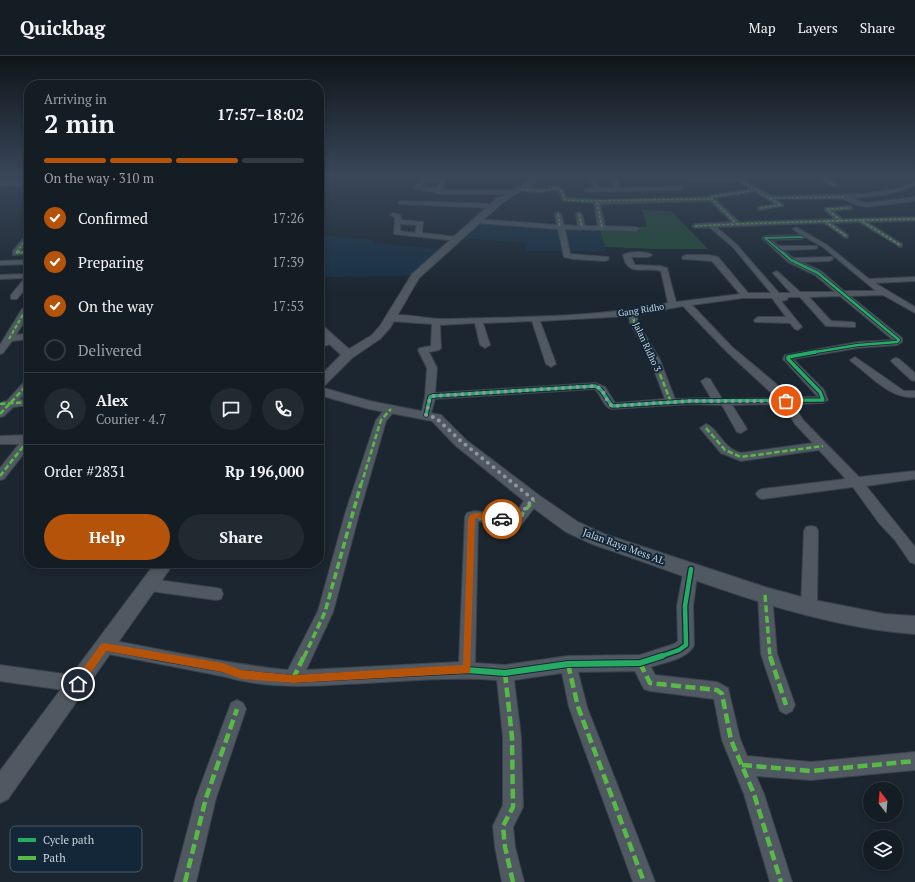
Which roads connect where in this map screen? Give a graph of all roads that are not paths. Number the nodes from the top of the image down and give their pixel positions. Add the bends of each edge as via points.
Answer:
1 (396, 216) edge
2 (483, 216) edge
3 (558, 216) edge
4 (579, 216) edge
5 (599, 216) edge
6 (728, 216) edge
7 (834, 216) edge
8 (915, 219) edge
9 (860, 220) junction
10 (477, 221) junction
11 (825, 221) junction
12 (841, 221) junction
13 (398, 222) junction
14 (788, 223) junction
15 (737, 224) junction
16 (695, 226) dead end
17 (711, 226) junction
18 (560, 227) junction
19 (582, 227) junction
20 (602, 228) junction
21 (636, 229) dead end
22 (418, 236) junction
23 (846, 236) dead end
24 (802, 237) dead end
25 (458, 239) junction
26 (24, 242) edge
27 (900, 245) dead end
28 (815, 247) dead end
29 (777, 248) junction
30 (24, 252) edge
31 (648, 255) dead end
32 (686, 257) dead end
33 (605, 259) dead end
34 (829, 259) dead end
35 (791, 260) junction
36 (24, 262) edge
37 (0, 264) edge
38 (777, 273) dead end
39 (24, 276) edge
40 (0, 277) edge
41 (915, 279) edge
42 (867, 281) junction
43 (24, 285) edge
44 (843, 294) junction
45 (888, 294) junction
46 (777, 295) junction
47 (746, 296) junction
48 (801, 296) junction
49 (14, 297) dead end
50 (686, 304) junction
51 (673, 305) junction
52 (915, 310) edge
53 (24, 313) edge
54 (633, 313) junction
55 (390, 318) junction
56 (535, 318) junction
57 (478, 320) junction
58 (758, 320) dead end
59 (436, 321) junction
60 (852, 325) dead end
61 (324, 333) edge
62 (24, 336) edge
63 (9, 338) junction
64 (332, 341) junction
65 (324, 343) edge
66 (486, 345) dead end
67 (0, 351) edge
68 (348, 356) junction
69 (856, 360) dead end
70 (896, 361) dead end
71 (551, 364) dead end
72 (915, 378) edge
73 (324, 379) edge
74 (706, 381) dead end
75 (24, 387) edge
76 (324, 392) edge
77 (915, 394) edge
78 (430, 398) junction
79 (786, 401) junction
80 (24, 402) edge
81 (671, 402) junction
82 (722, 402) junction
83 (5, 404) edge
84 (391, 409) junction
85 (0, 414) edge
86 (426, 415) junction
87 (706, 428) dead end
88 (740, 429) dead end
89 (0, 440) edge
90 (24, 440) edge
91 (24, 446) edge
92 (823, 446) junction
93 (915, 475) edge
94 (0, 476) edge
95 (856, 482) junction
96 (762, 494) dead end
97 (534, 500) junction
98 (811, 531) dead end
99 (915, 558) edge
100 (162, 568) edge
101 (691, 569) junction
102 (150, 585) junction
103 (216, 594) dead end
104 (765, 596) junction
105 (808, 607) junction
106 (915, 625) edge
107 (104, 647) junction
108 (640, 663) junction
109 (568, 664) junction
110 (467, 670) junction
111 (0, 673) edge
112 (505, 673) junction
113 (293, 679) junction
114 (78, 684) junction
115 (786, 705) dead end
116 (237, 709) dead end
117 (915, 761) edge
118 (742, 765) junction
119 (0, 791) edge
120 (185, 882) edge
121 (513, 882) edge
122 (644, 882) edge
123 (781, 882) edge

1 - 13 street
2 - 10 street
3 - 18 street
4 - 19 street
5 - 20 street
6 - 15 street
7 - 12 street
8 - 9 street
9 - 12 street
9 - 27 street
10 - 18 street
10 - 25 street
11 - 12 street
11 - 14 street
11 - 23 street
13 - 22 street via 396,233
13 - 22 street via 421,223
14 - 15 street
14 - 42 street via 825,246
15 - 17 street
16 - 17 street
17 - 46 street via 734,246
18 - 19 street
18 - 33 street via 568,255
19 - 20 street
20 - 21 street
22 - 25 street
24 - 29 street via 765,237
25 - 55 street via 415,276
26 - 30 street via 16,253
28 - 29 street
29 - 35 street
31 - 51 street via 627,255 629,264 633,267 664,270
32 - 47 street via 715,259
34 - 35 street
35 - 44 street via 813,270
36 - 37 street
38 - 48 street
39 - 40 street
41 - 42 street
42 - 45 street
43 - 49 street
44 - 45 street, Gang Ridho
44 - 48 street, Gang Ridho
44 - 79 street via 899,340 788,357 823,400
45 - 52 street
46 - 47 street, Gang Ridho
46 - 48 street, Gang Ridho
47 - 50 street, Gang Ridho
48 - 58 street via 774,298 796,324
48 - 60 street via 829,324
50 - 51 street, Gang Ridho
50 - 79 street via 729,350 770,384
51 - 54 street, Gang Ridho
53 - 63 street
54 - 56 street, Gang Ridho
54 - 81 street, Jalan Ridho 3 via 634,323 655,360
55 - 59 street, Gang Ridho
55 - 68 street via 376,337
56 - 57 street, Gang Ridho
56 - 71 street
57 - 59 street, Gang Ridho
57 - 66 street
59 - 78 street via 436,348 423,350 432,368
61 - 64 street
62 - 63 street
63 - 67 street
64 - 65 street
64 - 68 street
68 - 73 street
69 - 77 street via 900,393
70 - 72 street
74 - 82 street
75 - 83 street
76 - 84 street, Jalan Raya Mess AL
78 - 81 street via 595,386 603,390 612,406
78 - 86 street
79 - 82 street
79 - 92 street via 799,422
80 - 83 street
81 - 82 street
82 - 88 street
83 - 85 street
84 - 86 street, Jalan Raya Mess AL
84 - 113 street via 382,420 352,514 325,612
86 - 97 street, Jalan Raya Mess AL via 436,418
87 - 92 street via 721,448 734,456
89 - 90 street
91 - 94 street
92 - 95 street
93 - 95 street
95 - 96 street
95 - 99 street
97 - 101 street, Jalan Raya Mess AL via 572,526 598,539
97 - 110 street via 527,504 516,521 472,517
98 - 105 street
100 - 102 street
101 - 104 street, Jalan Raya Mess AL
101 - 108 street via 685,606 686,645 679,650
102 - 103 street
102 - 107 street
104 - 105 street, Jalan Raya Mess AL
104 - 115 street via 769,654
105 - 106 street, Jalan Raya Mess AL via 885,623
107 - 113 street via 222,668 242,674
107 - 114 street
108 - 109 street
108 - 118 street via 650,683 717,690 722,694 731,740
109 - 112 street
109 - 122 street via 578,707
110 - 112 street
110 - 113 street
111 - 114 street
112 - 121 street via 512,737 513,807 504,826 505,847
114 - 119 street
116 - 120 street via 195,833
117 - 118 street via 811,771
118 - 123 street via 757,802

